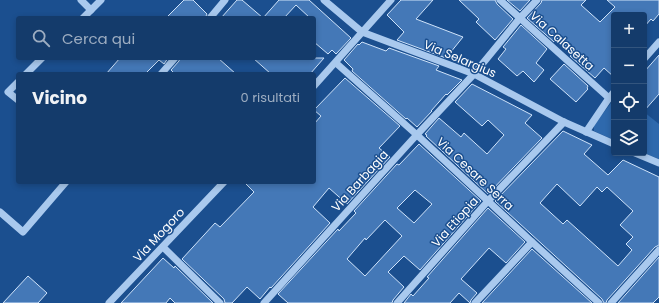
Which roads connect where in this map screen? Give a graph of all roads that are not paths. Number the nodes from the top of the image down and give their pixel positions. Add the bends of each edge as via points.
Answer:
1 (81, 0) edge
2 (101, 0) edge
3 (225, 0) edge
4 (324, 0) edge
5 (391, 0) edge
6 (500, 0) edge
7 (537, 0) edge
8 (91, 10) junction
9 (85, 16) edge
10 (212, 16) edge
11 (520, 18) junction
12 (362, 32) junction
13 (659, 42) edge
14 (647, 56) edge
15 (40, 60) edge
16 (173, 60) edge
17 (336, 63) junction
18 (28, 72) edge
19 (164, 72) edge
20 (474, 74) junction
21 (16, 84) edge
22 (316, 84) edge
23 (611, 94) edge
24 (611, 96) edge
25 (16, 98) edge
26 (564, 122) junction
27 (586, 132) junction
28 (417, 135) junction
29 (611, 143) edge
30 (642, 156) edge
31 (659, 163) edge
32 (64, 184) edge
33 (222, 184) edge
34 (488, 202) junction
35 (0, 212) edge
36 (532, 242) junction
37 (163, 247) junction
38 (659, 250) edge
39 (109, 303) edge
40 (220, 303) edge
41 (264, 303) edge
42 (396, 303) edge
43 (475, 303) edge
44 (599, 303) edge
45 (611, 303) edge

1 - 8 street
2 - 8 street
3 - 10 street
4 - 12 street, Via Selargius
5 - 12 street
6 - 11 street, Via Calasetta
7 - 11 street, Via Barbagia
8 - 9 street
11 - 20 street, Via Barbagia
11 - 23 street, Via Calasetta
12 - 17 street
12 - 20 street, Via Selargius
13 - 14 street
15 - 18 street
16 - 19 street
17 - 22 street
17 - 28 street, Via Cesare Serra
20 - 26 street, Via Selargius
20 - 28 street, Via Barbagia
21 - 25 street via 8,92
24 - 27 street
26 - 27 street, Via Selargius
26 - 34 street, Via Etiopia
27 - 29 street, Via Selargius
28 - 34 street, Via Cesare Serra
28 - 41 street, Via Barbagia
30 - 31 street
32 - 35 street via 23,232
33 - 37 street, Via Mogoro
34 - 36 street, Via Cesare Serra
34 - 42 street, Via Etiopia
36 - 43 street
36 - 44 street, Via Cesare Serra
37 - 39 street, Via Mogoro
37 - 40 street
38 - 45 street

